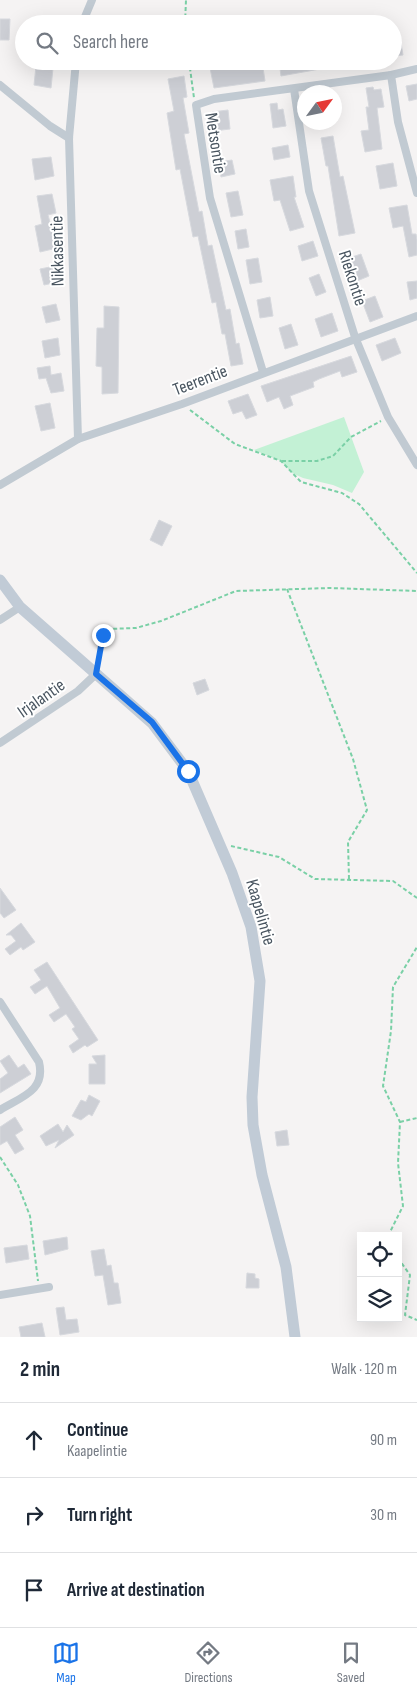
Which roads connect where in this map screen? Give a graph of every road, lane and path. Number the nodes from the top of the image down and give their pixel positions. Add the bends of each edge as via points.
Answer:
1 (92, 0) edge
2 (186, 0) edge
3 (86, 15) edge
4 (185, 15) edge
5 (417, 69) edge
6 (75, 70) edge
7 (190, 70) edge
8 (391, 74) junction
9 (0, 84) edge
10 (294, 89) junction
11 (196, 105) junction
12 (69, 138) junction
13 (417, 193) edge
14 (417, 316) edge
15 (356, 337) junction
16 (263, 372) junction
17 (182, 404) junction
18 (388, 417) junction
19 (78, 439) junction
20 (281, 461) junction
21 (417, 465) edge
22 (0, 484) edge
23 (417, 573) edge
24 (0, 580) edge
25 (287, 589) junction
26 (417, 591) edge
27 (20, 607) junction
28 (0, 620) edge
29 (96, 674) junction
30 (0, 743) edge
31 (219, 843) junction
32 (349, 879) junction
33 (417, 898) edge
34 (417, 947) edge
35 (0, 1002) edge
36 (0, 1110) edge
37 (417, 1118) edge
38 (400, 1122) junction
39 (0, 1157) edge
40 (390, 1232) edge
41 (402, 1263) edge
42 (49, 1287) dead end
43 (39, 1288) junction
44 (0, 1295) edge
45 (417, 1320) edge
46 (295, 1337) edge

1 - 3 street
2 - 4 path
5 - 8 street, Metsontie
6 - 12 street, Nikkasentie
7 - 11 path
8 - 10 street, Metsontie
8 - 13 street via 398,122
9 - 12 street
10 - 11 street, Metsontie via 214,99
10 - 15 street, Riekontie via 310,191
11 - 16 street, Metsontie via 210,198
12 - 19 street, Nikkasentie
14 - 15 street, Teerentie
15 - 16 street, Teerentie
15 - 18 street, Riekontie
16 - 17 street, Teerentie
17 - 19 street, Teerentie
17 - 20 path via 235,444
18 - 20 path via 360,431 333,456 317,461
18 - 21 street, Riekontie
19 - 22 street, Teerentie
20 - 23 path via 301,482 342,493 359,504
24 - 27 street, Kaapelintie
25 - 26 path
25 - 29 path via 236,590 162,621 136,628 109,629 103,635
25 - 32 path via 354,759 367,810 348,842
27 - 28 street
27 - 29 street, Kaapelintie
29 - 30 street, Irjalantie via 78,691
29 - 31 street, Kaapelintie via 152,722 188,771
31 - 32 path via 279,857 315,879
31 - 46 street, Kaapelintie via 251,928 260,981 253,1125 262,1175 286,1266
32 - 33 path via 393,881
34 - 38 path via 393,987 391,1032 383,1086
35 - 36 street via 39,1062 42,1073 35,1088
37 - 38 path
38 - 40 path via 398,1162 403,1206
39 - 43 path via 18,1185 30,1216
41 - 45 path via 410,1274 405,1315
42 - 43 street
43 - 44 street

